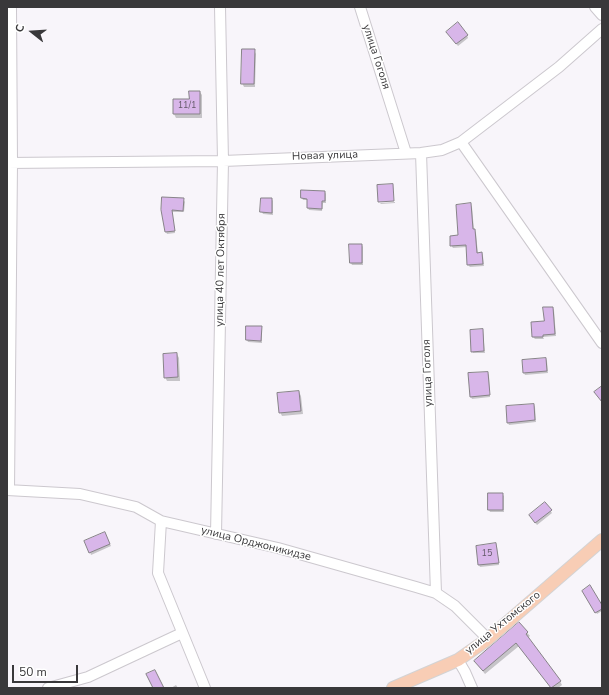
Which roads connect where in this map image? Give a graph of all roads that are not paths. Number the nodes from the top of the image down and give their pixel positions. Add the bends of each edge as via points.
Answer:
1 (10, 7) edge
2 (220, 7) edge
3 (360, 7) edge
4 (595, 7) edge
5 (602, 15) edge
6 (602, 29) edge
7 (461, 142) junction
8 (406, 153) junction
9 (421, 153) junction
10 (223, 161) junction
11 (9, 163) edge
12 (602, 343) edge
13 (8, 490) edge
14 (161, 521) junction
15 (216, 534) junction
16 (602, 540) edge
17 (436, 593) junction
18 (182, 633) junction
19 (488, 639) junction
20 (458, 660) junction
21 (48, 688) edge
22 (205, 688) edge
23 (393, 688) edge
24 (472, 688) edge

1 - 11 street
2 - 10 street, улица 40 лет Октября
3 - 8 street, улица Гоголя
4 - 5 street
6 - 7 street, Новая улица via 559,67
7 - 9 street, Новая улица via 442,150
7 - 12 street
8 - 9 street, Новая улица
8 - 10 street, Новая улица
9 - 17 street, улица Гоголя
10 - 11 street, Новая улица
10 - 15 street, улица 40 лет Октября
11 - 13 street
13 - 14 street, улица Орджоникидзе via 80,494 136,506
14 - 15 street, улица Орджоникидзе
14 - 18 street via 158,573
15 - 17 street, улица Орджоникидзе via 278,548
16 - 19 main road, улица Ухтомского
17 - 19 street, улица Орджоникидзе via 455,606
18 - 21 street via 88,677
18 - 22 street
19 - 20 main road, улица Ухтомского
20 - 23 main road, улица Ухтомского
20 - 24 street

